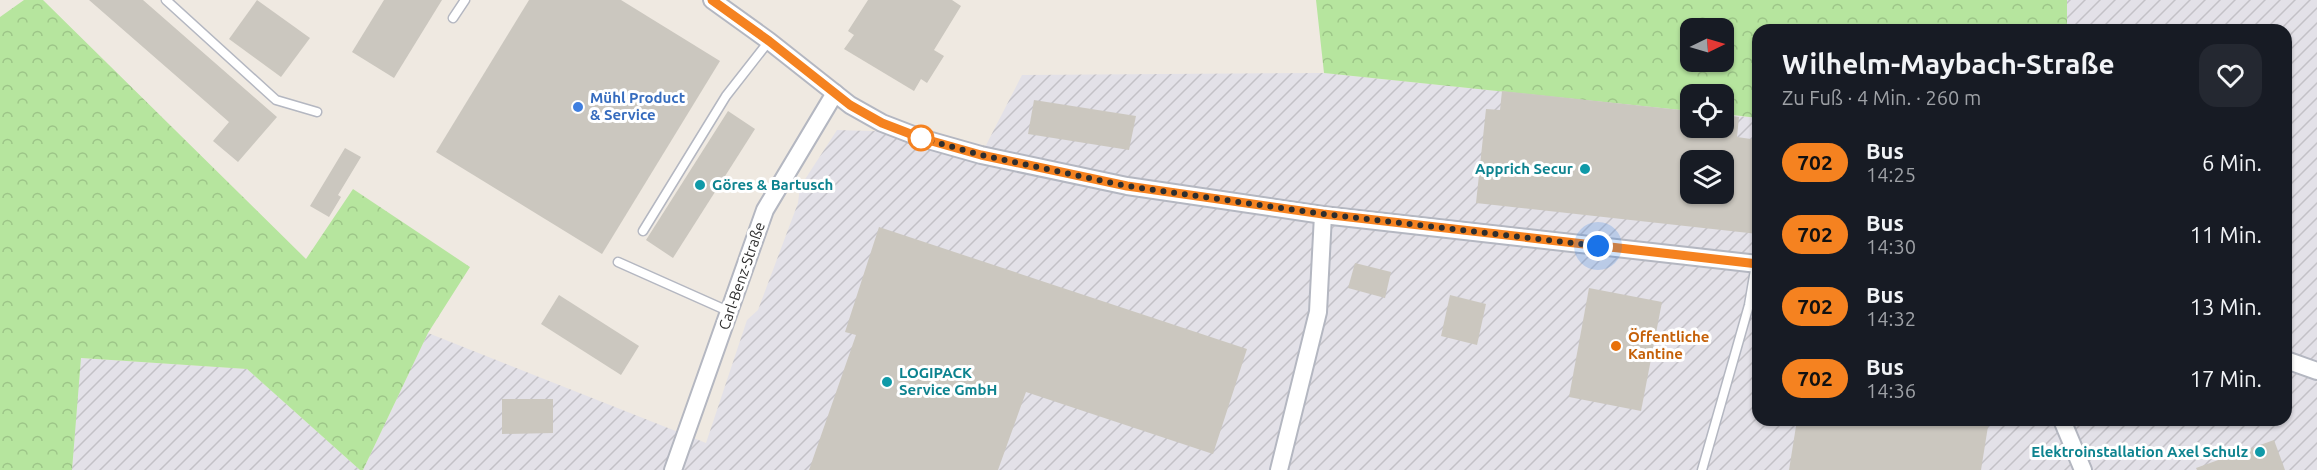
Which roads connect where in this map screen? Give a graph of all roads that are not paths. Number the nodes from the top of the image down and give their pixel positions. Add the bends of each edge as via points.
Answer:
1 (166, 0) edge
2 (465, 0) edge
3 (712, 0) edge
4 (453, 18) dead end
5 (769, 41) junction
6 (835, 93) junction
7 (317, 112) dead end
8 (1323, 214) junction
9 (642, 231) dead end
10 (618, 262) dead end
11 (1752, 263) edge
12 (1752, 290) edge
13 (728, 311) junction
14 (2292, 362) edge
15 (2317, 371) edge
16 (2064, 426) edge
17 (673, 470) edge
18 (1279, 470) edge
19 (1702, 470) edge
20 (2083, 470) edge

1 - 7 lane via 276,100
2 - 4 lane
3 - 5 street
5 - 6 street
5 - 9 lane via 726,96
6 - 8 street via 882,123 981,155 1127,186
6 - 13 street, Carl-Benz-Straße via 765,210
8 - 11 street
8 - 18 street via 1318,312
10 - 13 lane
12 - 19 lane
13 - 17 street, Carl-Benz-Straße
14 - 15 street
16 - 20 street

